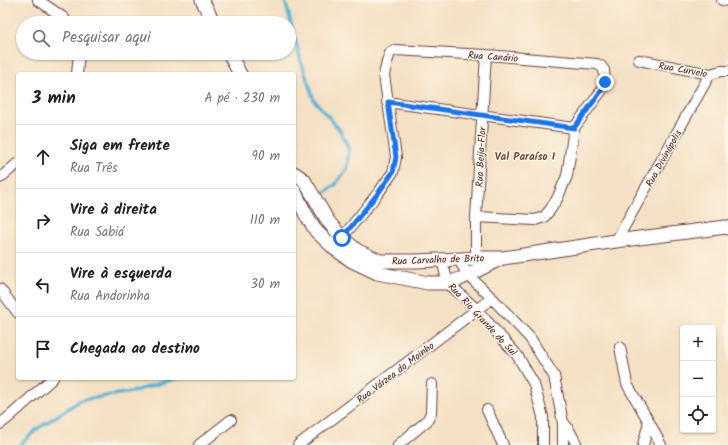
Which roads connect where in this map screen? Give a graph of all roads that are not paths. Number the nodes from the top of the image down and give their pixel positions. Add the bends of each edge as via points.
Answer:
1 (38, 0) edge
2 (202, 0) edge
3 (722, 0) edge
4 (728, 1) edge
5 (61, 16) edge
6 (210, 16) edge
7 (486, 55) junction
8 (78, 60) edge
9 (233, 60) edge
10 (639, 60) dead end
11 (728, 71) edge
12 (77, 72) edge
13 (239, 72) edge
14 (710, 74) junction
15 (388, 102) junction
16 (482, 116) junction
17 (574, 128) junction
18 (16, 166) edge
19 (296, 174) edge
20 (0, 178) edge
21 (296, 194) edge
22 (476, 217) junction
23 (728, 228) edge
24 (342, 238) junction
25 (616, 241) junction
26 (476, 258) junction
27 (503, 258) junction
28 (459, 260) junction
29 (442, 261) junction
30 (468, 275) junction
31 (448, 283) junction
32 (0, 289) edge
33 (492, 298) junction
34 (16, 310) edge
35 (477, 310) junction
36 (620, 347) dead end
37 (51, 380) edge
38 (432, 384) dead end
39 (487, 410) dead end
40 (231, 420) dead end
41 (649, 422) junction
42 (564, 423) junction
43 (0, 424) edge
44 (199, 445) edge
45 (298, 445) edge
46 (398, 445) edge
47 (503, 445) edge
48 (543, 445) edge
49 (563, 445) edge
50 (577, 445) edge
51 (643, 445) edge
52 (661, 445) edge

1 - 5 street
2 - 6 street
3 - 4 street
7 - 15 street, Rua Canário via 395,50 386,62 384,75
7 - 16 street, Rua Beija-Flor
7 - 17 street, Rua Canário via 601,66 605,82 602,90
8 - 12 street
9 - 13 street
10 - 14 street, Rua Curvelo
11 - 14 street, Rua Curvelo
14 - 25 street, Rua Divinópolis
15 - 16 street
15 - 24 street via 396,157 393,172
16 - 17 street
16 - 22 street, Rua Beija-Flor
17 - 22 street via 568,176 557,199 544,217 535,220
18 - 20 street
19 - 24 street, Rua Carvalho de Brito via 304,180 328,221
21 - 31 street, Rua Carvalho de Brito via 316,232 352,261 377,273 428,283
22 - 26 street, Rua Beija-Flor
23 - 25 street, Rua Carvalho de Brito
24 - 29 street, Rua Carvalho de Brito via 358,251 380,261
25 - 27 street, Rua Carvalho de Brito
26 - 27 street, Rua Carvalho de Brito
26 - 28 street, Rua Carvalho de Brito
27 - 30 street, Rua Carvalho de Brito
28 - 29 street, Rua Carvalho de Brito
28 - 30 street, Rua Rio Grande do Sul
29 - 31 street, Rua Rio Grande do Sul
30 - 31 street, Rua Carvalho de Brito
30 - 33 street, Rua Rio Grande do Sul
31 - 35 street, Rua Rio Grande do Sul
32 - 34 street
33 - 35 street, Rua Várzea do Moinho
33 - 42 street, Rua Rio Grande do Sul via 530,338 554,376
35 - 45 street, Rua Várzea do Moinho
35 - 48 street, Rua Rio Grande do Sul via 517,355 534,384 544,417
36 - 41 street via 628,384
37 - 43 street
38 - 46 street via 431,413 427,421
39 - 47 street
40 - 44 street
41 - 51 street
41 - 52 street
42 - 49 street, Rua Rio Grande do Sul
42 - 50 street

